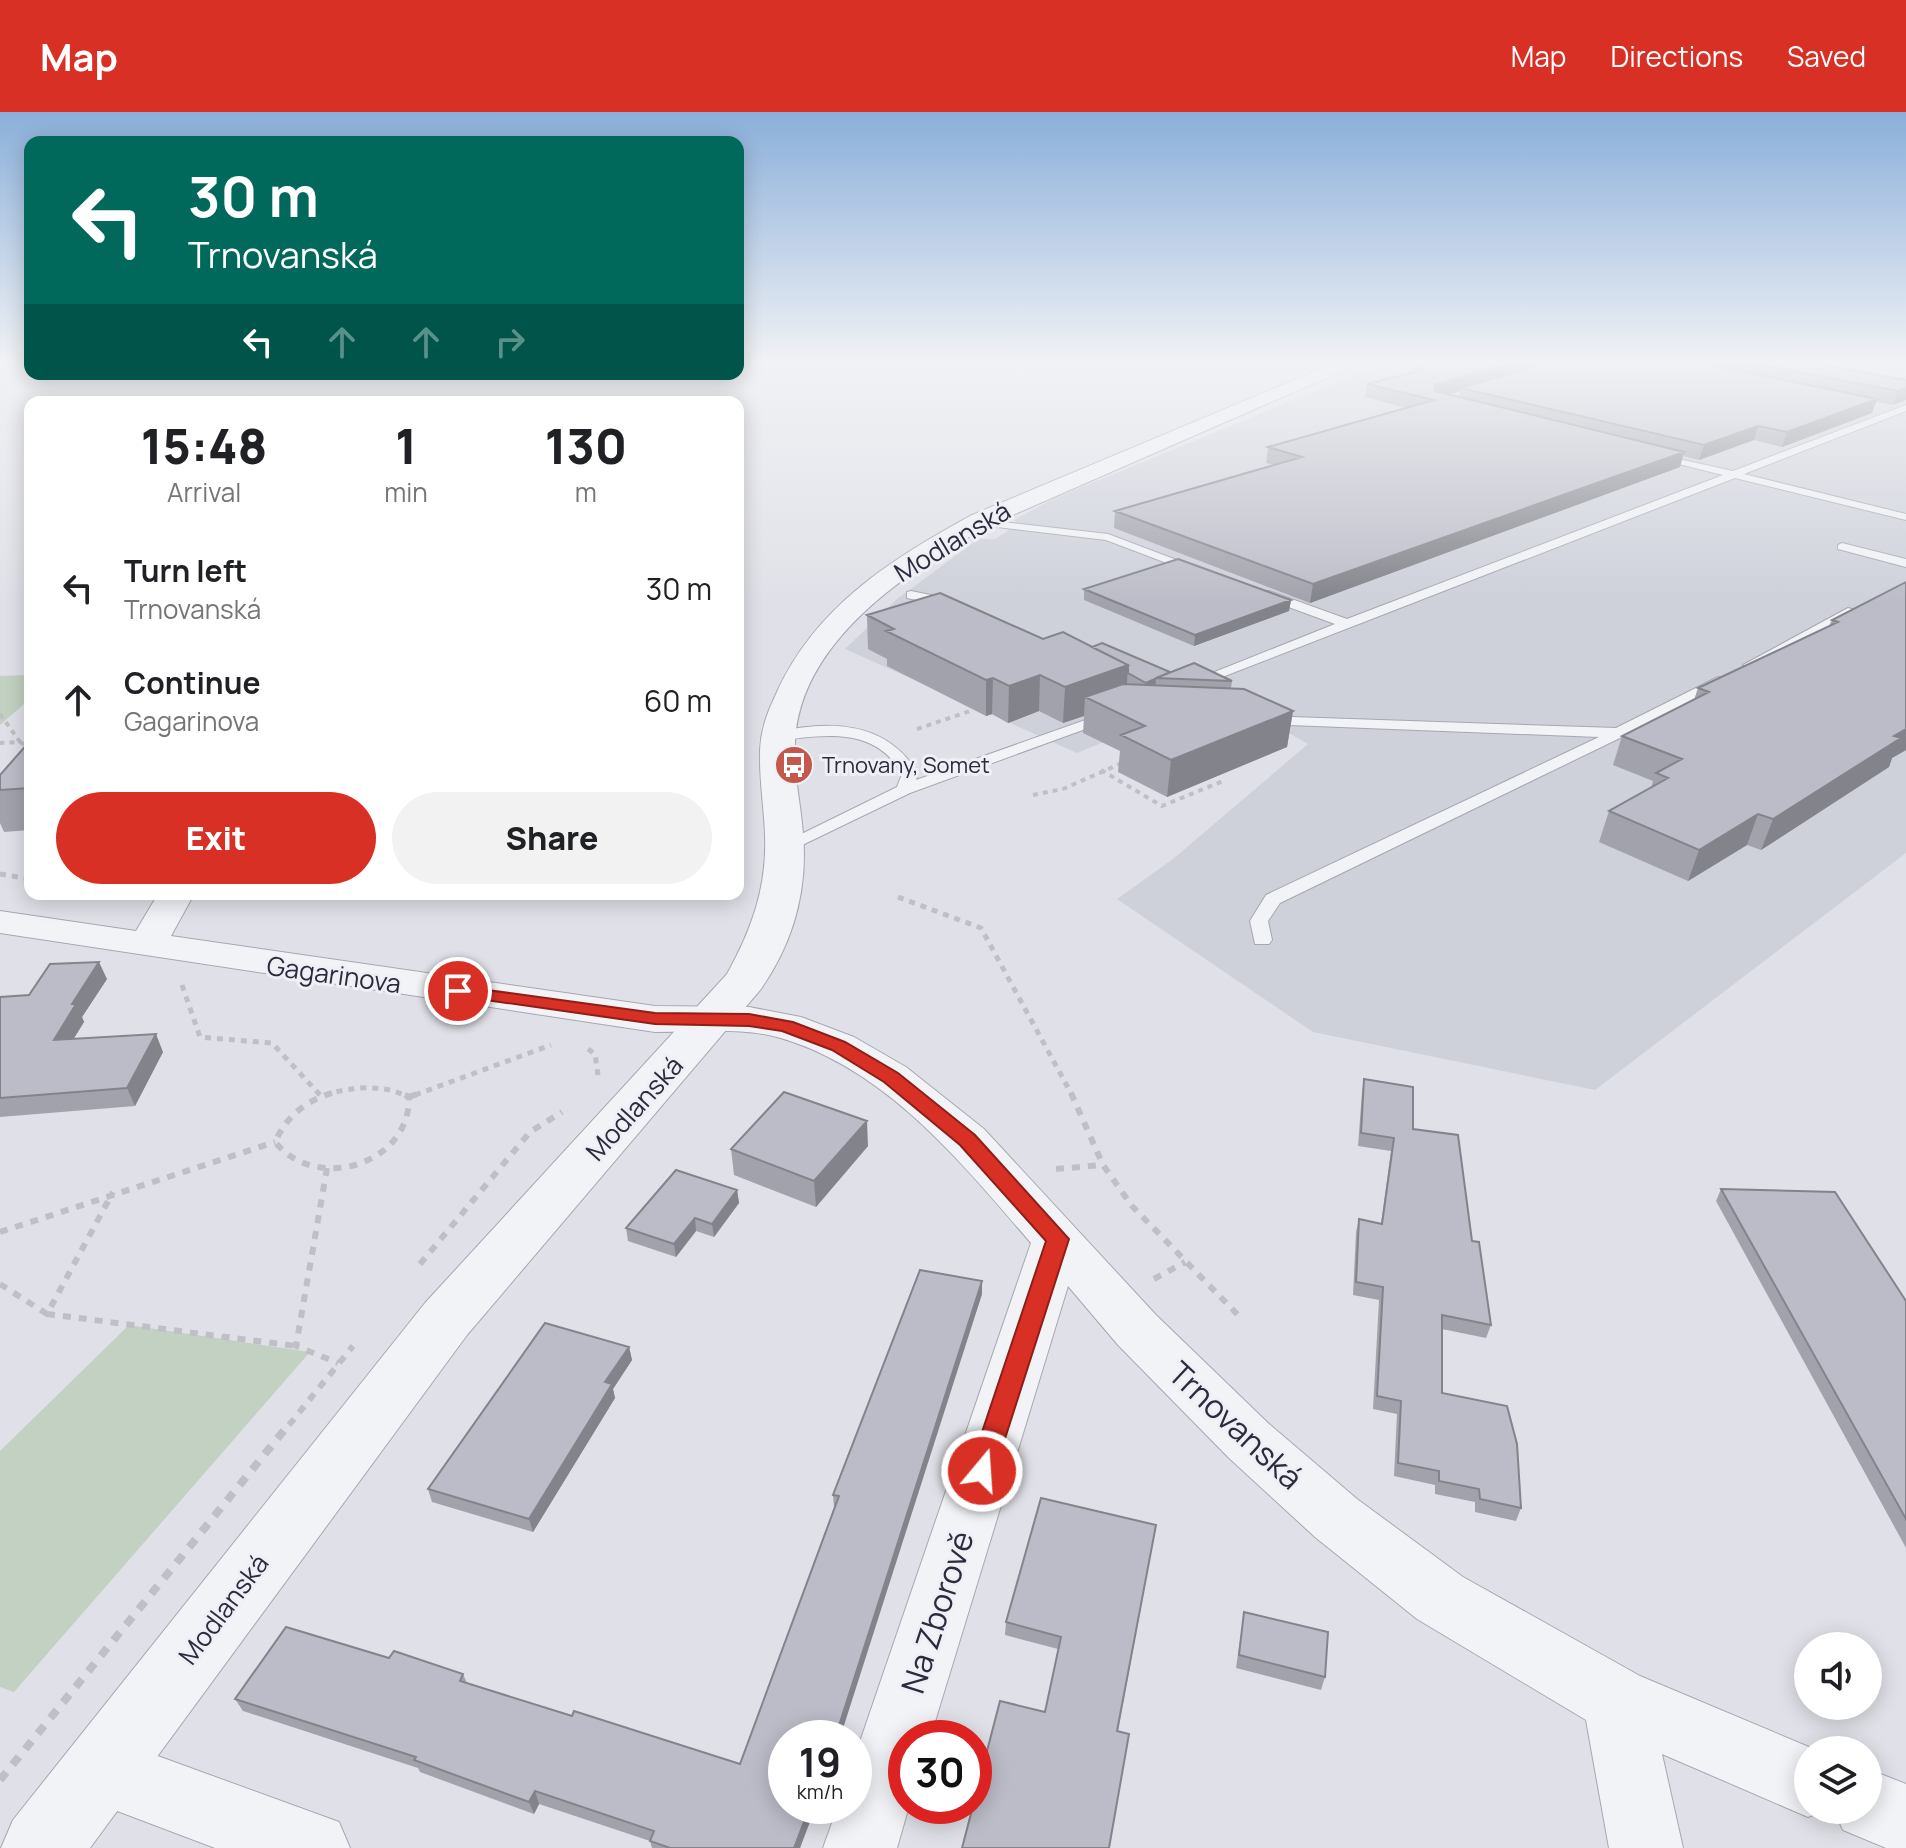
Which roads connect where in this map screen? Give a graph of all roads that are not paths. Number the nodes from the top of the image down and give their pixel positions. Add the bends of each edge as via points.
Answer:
1 (1167, 441) edge
2 (1823, 441) edge
3 (1646, 452) edge
4 (1736, 474) junction
5 (1906, 517) edge
6 (976, 522) junction
7 (1842, 547) dead end
8 (1906, 563) edge
9 (1213, 575) edge
10 (1258, 592) edge
11 (911, 595) dead end
12 (960, 605) edge
13 (1865, 605) edge
14 (1347, 624) junction
15 (1174, 691) edge
16 (1117, 713) edge
17 (1243, 718) edge
18 (1619, 733) junction
19 (778, 736) junction
20 (904, 790) junction
21 (786, 846) junction
22 (173, 900) edge
23 (0, 922) edge
24 (1262, 940) dead end
25 (146, 946) junction
26 (714, 1019) junction
27 (1057, 1239) junction
28 (1616, 1700) junction
29 (100, 1770) junction
30 (1794, 1776) edge
31 (1882, 1811) edge
32 (1906, 1820) edge
33 (41, 1848) edge
34 (313, 1848) edge
35 (860, 1848) edge
36 (1646, 1848) edge

1 - 6 street, Modlanská
2 - 4 lane
3 - 4 lane
4 - 5 lane
4 - 14 lane
6 - 9 lane via 1108,537
6 - 19 street, Modlanská via 880,584 812,649
7 - 8 lane
10 - 14 lane
11 - 12 lane
13 - 18 lane
14 - 15 lane
16 - 20 lane
17 - 18 lane
18 - 24 lane via 1273,899 1259,921
19 - 20 lane via 835,731 890,743 910,774
19 - 21 street, Modlanská
20 - 21 lane
21 - 26 street, Modlanská via 783,901 767,942
22 - 25 street
23 - 25 street, Gagarinova
25 - 26 street, Gagarinova via 655,1019
26 - 27 street, Trnovanská via 786,1026 839,1046 891,1077 968,1140
26 - 29 street, Modlanská via 446,1319
27 - 28 street, Trnovanská via 1137,1330 1336,1518 1440,1598
27 - 35 street, Na Zborově
28 - 30 street, Trnovanská
28 - 36 street
29 - 33 street, Modlanská
29 - 34 street
31 - 32 street

